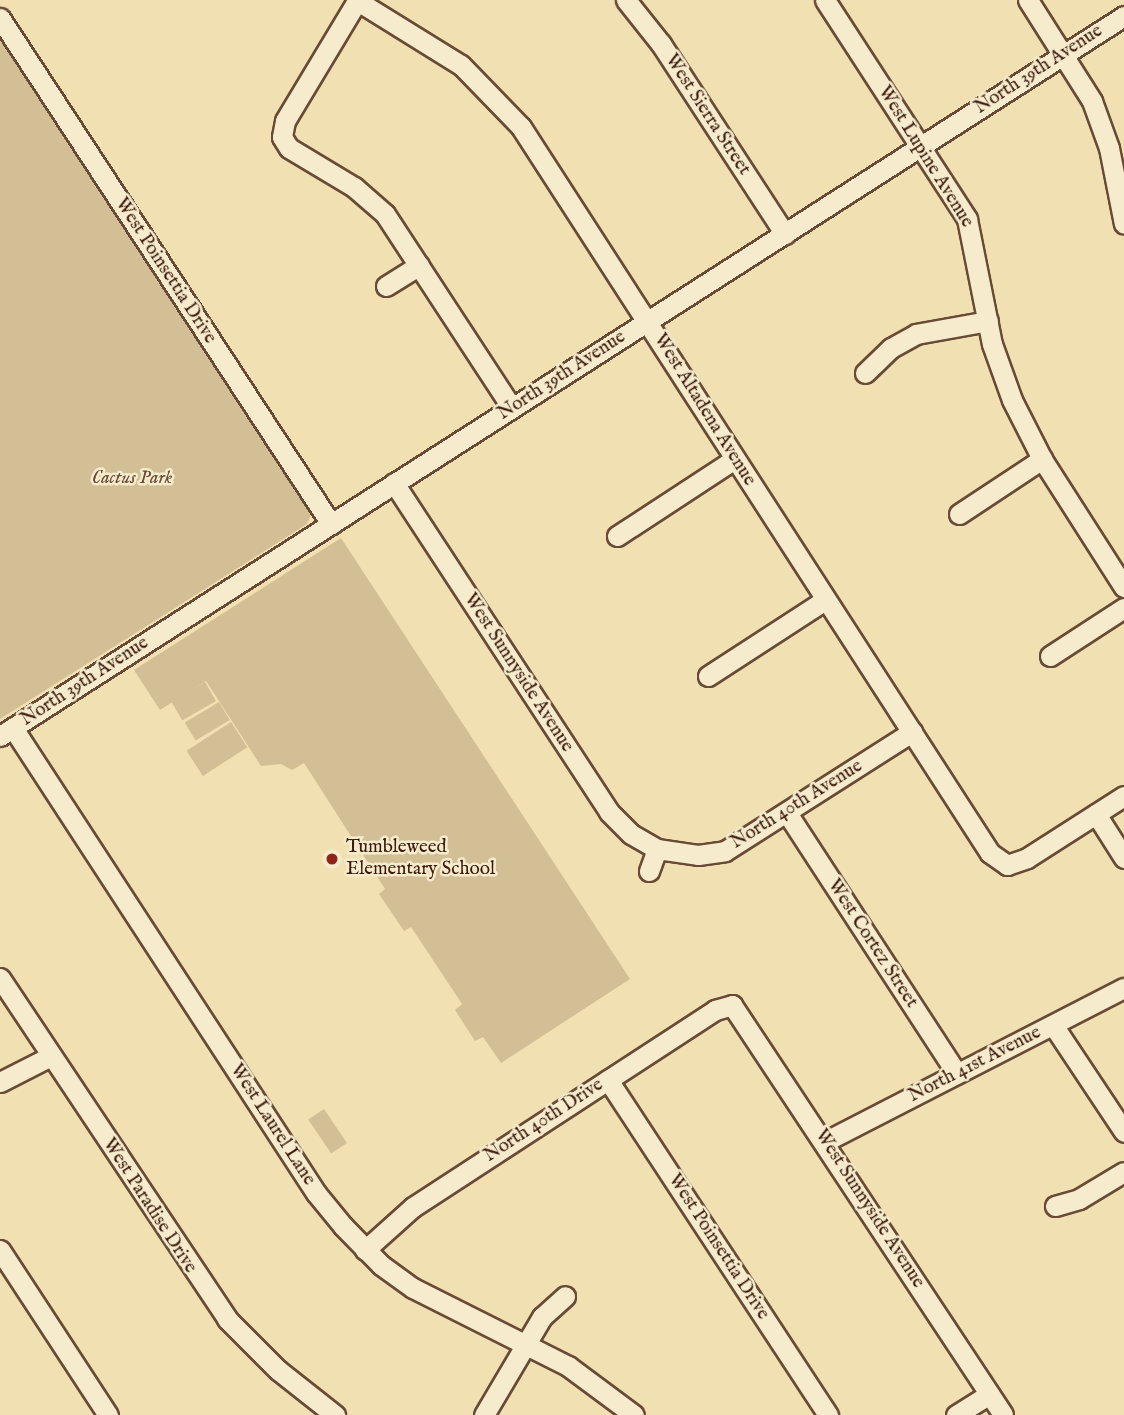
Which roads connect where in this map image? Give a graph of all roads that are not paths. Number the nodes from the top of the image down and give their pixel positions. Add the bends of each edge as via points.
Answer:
1 (356, 0) edge
2 (626, 0) edge
3 (825, 0) edge
4 (1028, 0) edge
5 (1124, 16) edge
6 (0, 18) edge
7 (1063, 54) junction
8 (921, 146) junction
9 (1124, 224) edge
10 (785, 233) junction
11 (419, 265) junction
12 (386, 286) dead end
13 (648, 320) junction
14 (988, 321) junction
15 (865, 373) dead end
16 (512, 408) junction
17 (1042, 459) junction
18 (733, 460) junction
19 (394, 483) junction
20 (959, 514) dead end
21 (331, 524) junction
22 (617, 536) dead end
23 (1124, 587) edge
24 (825, 600) junction
25 (1124, 608) edge
26 (1050, 656) dead end
27 (708, 676) dead end
28 (6, 732) edge
29 (912, 732) junction
30 (1124, 796) edge
31 (787, 813) junction
32 (1096, 814) junction
33 (657, 849) junction
34 (1124, 858) edge
35 (649, 871) dead end
36 (0, 978) edge
37 (1124, 988) edge
38 (732, 1006) joint
39 (1053, 1026) junction
40 (51, 1056) junction
41 (957, 1074) junction
42 (608, 1080) junction
43 (0, 1082) edge
44 (1124, 1132) edge
45 (826, 1142) junction
46 (1124, 1172) edge
47 (1055, 1206) dead end
48 (0, 1250) edge
49 (365, 1250) junction
50 (565, 1296) dead end
51 (525, 1346) junction
52 (989, 1394) junction
53 (329, 1413) edge
54 (108, 1415) edge
55 (484, 1415) edge
56 (634, 1415) edge
57 (828, 1415) edge
58 (956, 1415) edge
59 (1003, 1415) edge

1 - 11 street via 285,121 282,137 293,151 376,204
1 - 13 street, West Altadena Avenue via 454,60 499,100
2 - 10 street, West Sierra Street via 661,44
3 - 8 street, West Lupine Avenue
4 - 7 street
5 - 7 street, North 39th Avenue
6 - 21 street, West Poinsettia Drive
7 - 8 street, North 39th Avenue
7 - 9 street via 1092,101 1105,136
8 - 10 street, North 39th Avenue
8 - 14 street, West Lupine Avenue via 967,219
10 - 13 street, North 39th Avenue
11 - 12 street
11 - 16 street
13 - 16 street, North 39th Avenue
13 - 18 street, West Altadena Avenue
14 - 15 street via 916,334 891,348
14 - 17 street, West Lupine Avenue via 1012,400
16 - 19 street, North 39th Avenue
17 - 20 street
17 - 23 street, West Lupine Avenue
18 - 22 street
18 - 24 street, West Altadena Avenue
19 - 21 street, North 39th Avenue
19 - 33 street, West Sunnyside Avenue via 609,812 631,835
21 - 28 street, North 39th Avenue
24 - 27 street
24 - 29 street, West Altadena Avenue
25 - 26 street
28 - 49 street, West Laurel Lane via 316,1193
29 - 31 street, North 40th Avenue
29 - 32 street, West Altadena Avenue via 990,853 1007,865 1027,858
30 - 32 street
31 - 33 street, North 40th Avenue via 725,851 698,855
31 - 41 street, West Cortez Street
32 - 34 street
33 - 35 street
36 - 40 street, West Paradise Drive
37 - 39 street, North 41st Avenue
38 - 42 street, North 40th Drive via 715,1010
38 - 45 street, West Sunnyside Avenue
39 - 41 street, North 41st Avenue
39 - 44 street
40 - 43 street
40 - 53 street, West Paradise Drive via 228,1320
41 - 45 street, North 41st Avenue
42 - 49 street, North 40th Drive via 413,1208
42 - 57 street, West Poinsettia Drive
45 - 52 street, West Sunnyside Avenue
46 - 47 street via 1079,1199
48 - 54 street
49 - 51 street, West Laurel Lane via 447,1309
50 - 51 street via 547,1311
51 - 55 street
51 - 56 street, West Laurel Lane via 568,1366
52 - 58 street
52 - 59 street, West Sunnyside Avenue

